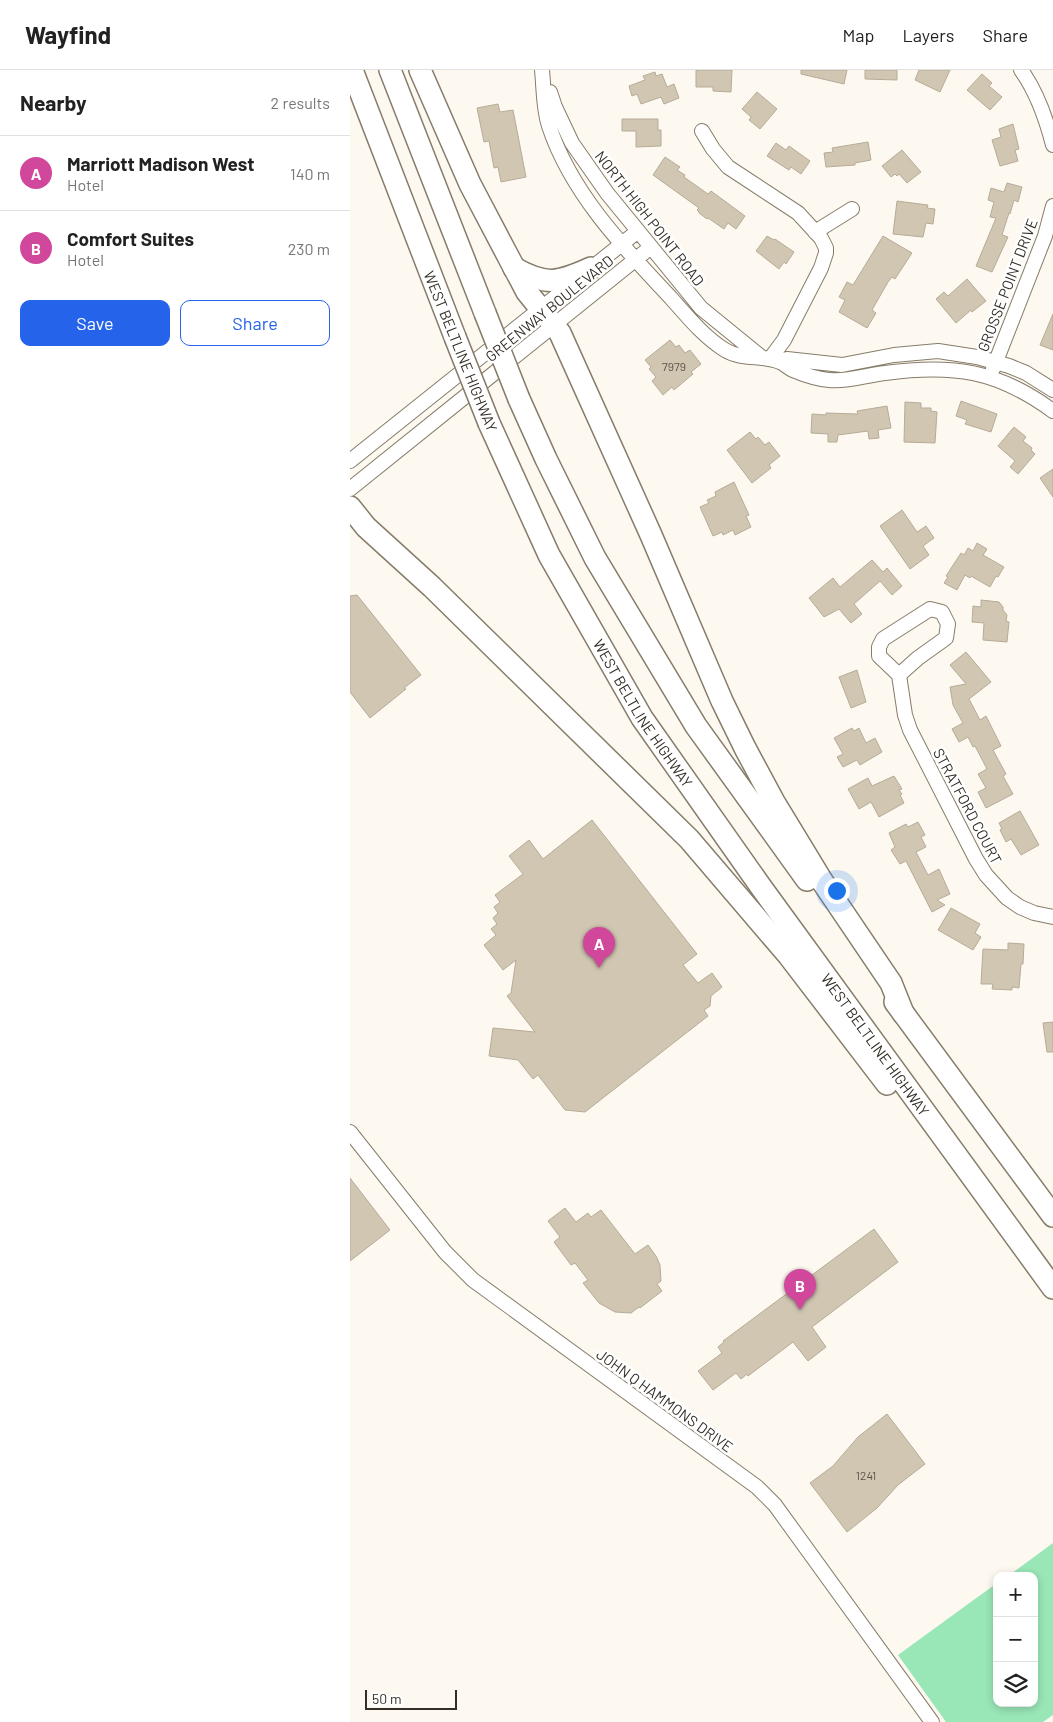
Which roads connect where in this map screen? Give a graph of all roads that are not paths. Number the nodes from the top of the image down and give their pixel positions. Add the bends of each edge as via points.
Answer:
1 (352, 70) edge
2 (390, 70) edge
3 (420, 70) edge
4 (1020, 70) edge
5 (542, 74) edge
6 (702, 131) dead end
7 (1053, 144) edge
8 (1053, 206) edge
9 (852, 209) dead end
10 (638, 231) junction
11 (815, 232) junction
12 (621, 244) junction
13 (651, 247) junction
14 (635, 260) junction
15 (514, 268) junction
16 (591, 268) junction
17 (541, 308) junction
18 (554, 324) junction
19 (770, 359) junction
20 (996, 362) junction
21 (990, 376) junction
22 (1053, 390) edge
23 (1053, 411) edge
24 (350, 461) edge
25 (350, 489) edge
26 (350, 507) edge
27 (358, 525) edge
28 (899, 676) junction
29 (1053, 917) edge
30 (903, 1013) junction
31 (350, 1132) edge
32 (965, 1168) junction
33 (1053, 1216) edge
34 (1053, 1288) edge
35 (932, 1722) edge

1 - 32 highway, WEST BELTLINE HIGHWAY, bridge via 489,423 549,555 642,718
2 - 30 highway, bridge via 519,399 595,558 696,726
3 - 15 highway via 470,184
4 - 7 street via 1040,104
5 - 10 street, NORTH HIGH POINT ROAD via 577,151
5 - 12 street, NORTH HIGH POINT ROAD via 548,124 556,145 589,201
6 - 11 street via 728,166 798,213
8 - 20 street, GROSSE POINT DRIVE via 1045,236
9 - 11 street
10 - 12 street, GREENWAY BOULEVARD
10 - 13 street, NORTH HIGH POINT ROAD
11 - 19 street via 826,252 821,268 784,340
12 - 14 street, NORTH HIGH POINT ROAD
12 - 16 street, GREENWAY BOULEVARD
13 - 14 street, GREENWAY BOULEVARD
13 - 19 street, NORTH HIGH POINT ROAD via 702,308
14 - 18 street, GREENWAY BOULEVARD
14 - 19 street, NORTH HIGH POINT ROAD via 692,322 726,351
15 - 16 highway via 535,279 547,281 566,278
15 - 17 highway
16 - 17 street, GREENWAY BOULEVARD
17 - 18 highway
17 - 24 street, GREENWAY BOULEVARD
18 - 25 street, GREENWAY BOULEVARD
18 - 30 highway via 748,755 822,880 891,983
19 - 20 street, NORTH HIGH POINT ROAD via 842,365 938,351
19 - 21 street, NORTH HIGH POINT ROAD via 815,378 832,380 922,368 953,369
20 - 21 street, GROSSE POINT DRIVE
20 - 22 street, NORTH HIGH POINT ROAD via 1026,372
21 - 23 street, NORTH HIGH POINT ROAD via 1026,392
26 - 27 highway
27 - 32 highway via 460,614 689,839 789,956 899,1101
28 - 28 street via 946,638 948,624 942,612 930,609 883,639 879,656
28 - 29 street, STRATFORD COURT via 910,730 976,859 1007,898 1034,913
30 - 33 highway
31 - 35 street, JOHN Q HAMMONS DRIVE via 436,1242 467,1274 757,1487 775,1505
32 - 34 highway, WEST BELTLINE HIGHWAY

